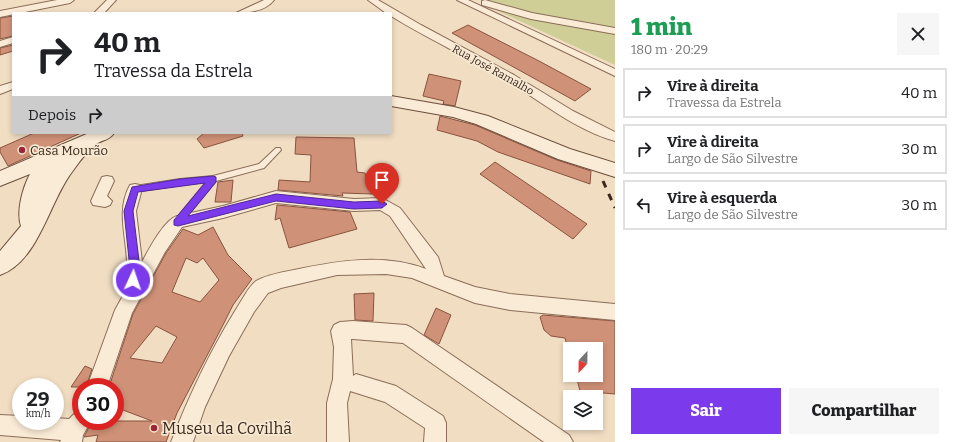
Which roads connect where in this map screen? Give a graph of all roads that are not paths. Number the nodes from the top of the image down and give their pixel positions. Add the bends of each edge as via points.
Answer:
1 (39, 0) edge
2 (70, 0) edge
3 (112, 0) edge
4 (270, 0) edge
5 (372, 0) edge
6 (461, 0) edge
7 (478, 0) edge
8 (100, 12) edge
9 (244, 12) edge
10 (391, 12) edge
11 (2, 13) edge
12 (392, 13) edge
13 (615, 32) edge
14 (12, 40) edge
15 (0, 44) edge
16 (615, 73) edge
17 (12, 85) edge
18 (0, 90) edge
19 (392, 101) edge
20 (98, 136) edge
21 (615, 137) edge
22 (278, 150) dead end
23 (47, 165) junction
24 (615, 170) edge
25 (1, 180) edge
26 (213, 180) junction
27 (107, 181) dead end
28 (135, 189) joint
29 (41, 191) junction
30 (105, 202) dead end
31 (178, 222) junction
32 (0, 265) edge
33 (436, 279) junction
34 (124, 310) junction
35 (615, 312) edge
36 (99, 378) edge
37 (356, 384) dead end
38 (0, 425) edge
39 (75, 431) edge
40 (182, 442) edge
41 (338, 442) edge
42 (435, 442) edge
43 (562, 442) edge

1 - 11 street
2 - 11 street
3 - 8 street
4 - 9 street
5 - 10 street, Rua José Ramalho
6 - 16 street
7 - 13 street via 531,16
12 - 21 street, Rua José Ramalho via 495,69 594,129
14 - 15 street
17 - 18 street
19 - 24 main road via 482,120 564,154
20 - 23 main road
20 - 29 main road
22 - 26 lane via 261,166
23 - 25 main road
23 - 29 main road via 34,184
25 - 29 main road
26 - 28 lane
26 - 31 lane
27 - 30 street via 98,201
28 - 34 street via 129,211 135,269
29 - 32 main road via 32,200 28,217 33,229
31 - 33 street via 276,197 354,205 382,204 395,212 432,262
31 - 34 street via 159,247
33 - 35 street via 475,295 510,302
33 - 40 street via 412,271 386,267 337,268 281,280 262,287 222,349 196,404
34 - 36 street
37 - 42 street via 389,393 436,424
38 - 39 street
41 - 43 street via 337,403 342,379 343,347 340,331 353,330 406,334

